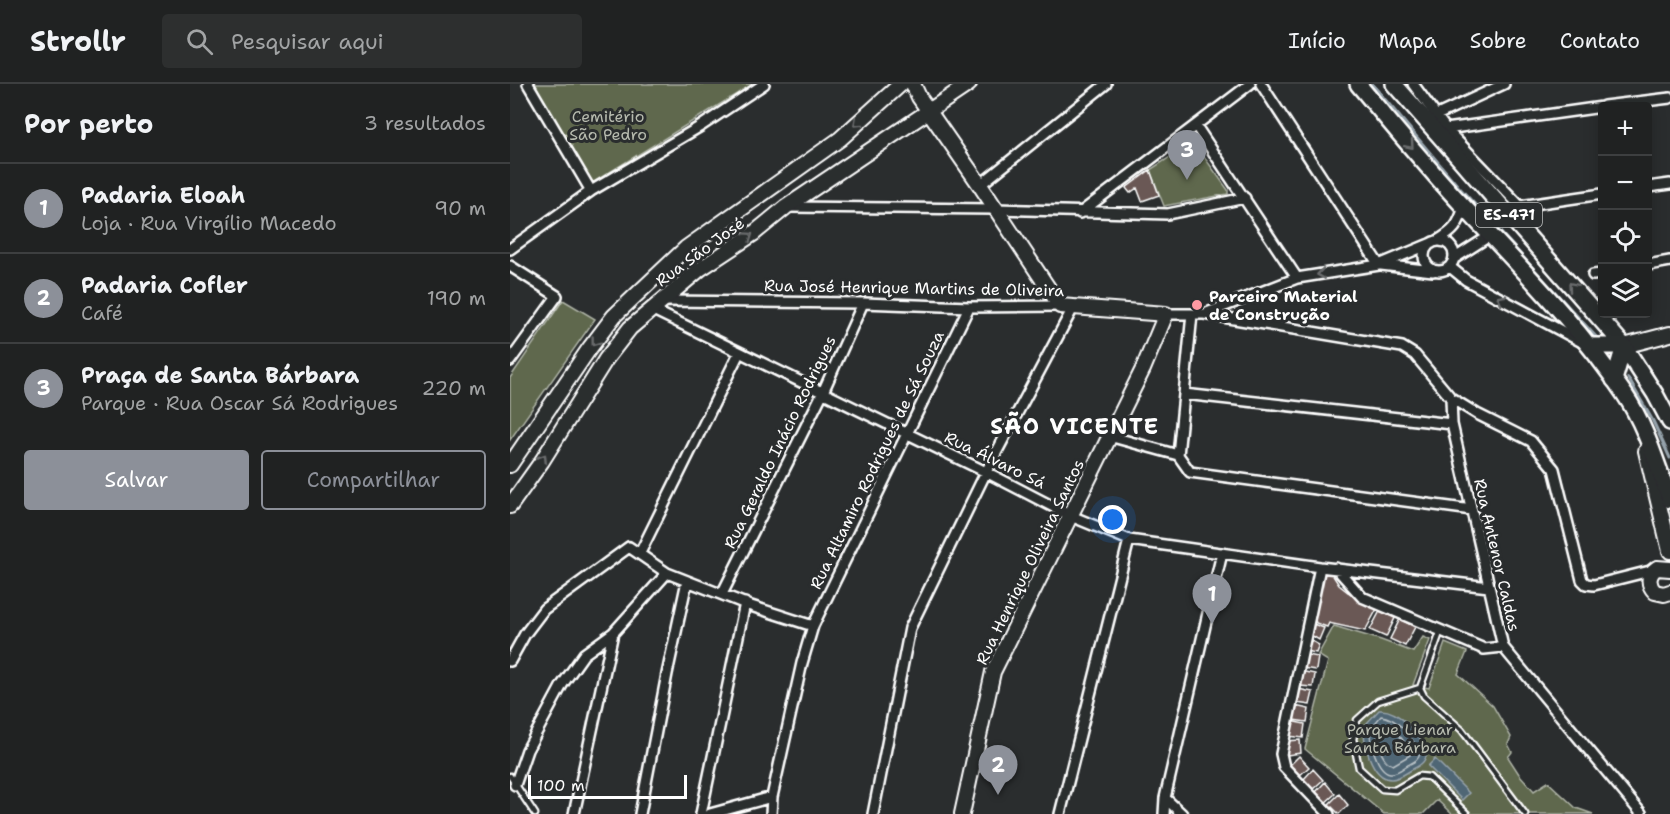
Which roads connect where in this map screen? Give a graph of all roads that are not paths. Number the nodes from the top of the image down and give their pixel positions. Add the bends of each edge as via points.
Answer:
1 (528, 84) edge
2 (764, 84) edge
3 (901, 84) edge
4 (913, 84) edge
5 (969, 84) edge
6 (1106, 84) edge
7 (1250, 84) edge
8 (1261, 84) edge
9 (1358, 84) edge
10 (1394, 84) edge
11 (1413, 84) edge
12 (1501, 84) edge
13 (1670, 98) edge
14 (1640, 102) edge
15 (1598, 108) edge
16 (928, 111) junction
17 (1435, 116) junction
18 (1196, 126) junction
19 (1446, 129) junction
20 (1670, 184) edge
21 (981, 185) junction
22 (1652, 186) edge
23 (591, 191) junction
24 (1598, 195) edge
25 (1245, 198) junction
26 (786, 207) junction
27 (1464, 207) junction
28 (995, 209) junction
29 (1080, 213) junction
30 (1491, 235) junction
31 (1434, 242) junction
32 (510, 249) edge
33 (1670, 261) edge
34 (1453, 262) junction
35 (1652, 264) edge
36 (1379, 265) junction
37 (510, 266) edge
38 (1436, 272) junction
39 (1297, 278) junction
40 (863, 303) junction
41 (656, 305) junction
42 (969, 307) junction
43 (1066, 307) junction
44 (1166, 314) junction
45 (1192, 314) junction
46 (1204, 314) junction
47 (1670, 334) edge
48 (1589, 346) junction
49 (1624, 346) junction
50 (739, 353) junction
51 (510, 361) edge
52 (1614, 381) junction
53 (823, 392) junction
54 (1184, 394) junction
55 (1451, 398) junction
56 (1639, 420) junction
57 (1670, 422) edge
58 (1452, 424) junction
59 (905, 434) junction
60 (1109, 436) junction
61 (1178, 455) junction
62 (510, 465) edge
63 (986, 472) junction
64 (1670, 500) edge
65 (510, 506) edge
66 (1472, 510) junction
67 (1071, 516) junction
68 (1129, 540) junction
69 (1670, 551) edge
70 (640, 553) junction
71 (1222, 554) junction
72 (1320, 567) junction
73 (1336, 568) junction
74 (1660, 569) edge
75 (667, 573) junction
76 (1626, 577) junction
77 (687, 581) junction
78 (1650, 584) junction
79 (1489, 587) junction
80 (722, 594) junction
81 (1668, 594) edge
82 (745, 603) junction
83 (813, 626) junction
84 (1441, 630) junction
85 (613, 633) junction
86 (1503, 647) junction
87 (510, 661) edge
88 (1420, 688) junction
89 (513, 780) edge
90 (772, 797) junction
91 (1165, 798) junction
92 (1641, 813) edge
93 (535, 814) edge
94 (574, 814) edge
95 (640, 814) edge
96 (700, 814) edge
97 (710, 814) edge
98 (771, 814) edge
99 (873, 814) edge
100 (962, 814) edge
101 (1060, 814) edge
102 (1164, 814) edge
103 (1182, 814) edge
104 (1329, 814) edge
105 (1467, 814) edge
106 (1525, 814) edge

1 - 23 street
2 - 23 street
3 -> 62 main road, Rua São José via 840,139 686,248 614,316
4 - 16 main road
5 - 16 main road, Rua São José
6 - 21 street
7 - 18 street
8 - 36 street
9 -> 27 main road, ES-471
49 -> 10 main road, ES-471
11 - 17 street
12 - 17 street
13 - 14 street
15 - 19 street
16 - 21 main road
16 - 26 main road, Rua São José
17 - 19 street
18 - 25 street
18 - 29 street
19 - 24 street via 1520,206
20 - 22 street
21 - 28 main road
23 - 32 street
25 - 29 street via 1168,214
25 - 39 street
26 - 28 street
41 -> 26 main road, Rua São José
27 - 30 main road, ES-471
27 - 31 street via 1453,232
28 - 29 street
28 - 43 main road
30 - 34 street
30 - 48 main road, ES-471
31 - 34 street via 1450,245
31 - 36 street
31 - 38 street via 1425,249 1424,259
33 - 35 street
34 - 38 street via 1446,270
48 -> 34 street via 1466,280
36 - 38 street
36 -> 39 street
37 - 51 street via 557,296
39 - 46 street
40 - 41 street, Rua José Henrique Martins de Oliveira
40 - 42 street, Rua José Henrique Martins de Oliveira
40 - 53 street, Rua Geraldo Inácio Rodrigues
41 - 50 street, Rua Álvaro Sá
65 -> 41 main road, Rua São José via 606,359 630,328
42 - 43 street, Rua José Henrique Martins de Oliveira
42 - 59 street, Rua Altamiro Rodrigues de Sá Souza
43 - 44 main road, Rua José Henrique Martins de Oliveira
43 - 63 street
44 - 45 street
44 - 60 main road, Rua Henrique Oliveira Santos
45 - 46 street
45 - 54 street
46 - 55 street via 1402,347 1415,355
47 - 49 main road
48 - 49 main road
48 - 52 main road, ES-471
49 - 52 main road
49 - 57 main road, ES-471
50 - 53 street, Rua Álvaro Sá
50 - 70 street
52 - 56 main road, ES-471
53 - 59 street, Rua Álvaro Sá
53 - 80 street, Rua Geraldo Inácio Rodrigues
54 - 58 street
54 - 61 street
55 - 58 street, Rua Antenor Caldas
55 - 76 street via 1531,441 1554,469 1582,580 1593,585
56 - 64 main road, ES-471
56 - 69 main road
58 - 66 street, Rua Antenor Caldas
59 - 63 street, Rua Álvaro Sá
59 - 83 street, Rua Altamiro Rodrigues de Sá Souza
60 - 61 street
60 - 67 main road, Rua Henrique Oliveira Santos
61 - 66 street via 1190,472
63 - 67 street, Rua Álvaro Sá
63 - 99 street via 910,628
66 - 79 street, Rua Antenor Caldas
67 - 68 street, Rua Álvaro Sá
67 - 100 main road, Rua Henrique Oliveira Santos via 993,672
68 - 71 street, Rua Álvaro Sá
68 - 101 street
69 - 74 main road
70 - 75 street
70 - 87 street via 629,547 544,609
71 - 72 street, Rua Álvaro Sá
71 - 91 street
72 - 73 street, Rua Álvaro Sá
72 - 104 street via 1281,754 1284,767
73 - 79 street, Rua Álvaro Sá
73 - 84 street via 1362,597
74 - 76 street
74 - 78 main road via 1649,579
75 - 77 street
75 - 85 street
76 - 78 street
77 - 80 street
77 - 95 street
78 - 81 main road via 1655,592
79 - 86 street, Rua Antenor Caldas
80 - 82 street
82 - 83 street
82 - 96 street
83 - 90 street, Rua Altamiro Rodrigues de Sá Souza
84 - 86 street via 1484,649
84 - 88 lane
85 - 89 street via 584,654 562,685
85 - 94 street
86 - 92 street, Rua Antenor Caldas
88 - 105 lane via 1378,701 1357,720 1353,739 1359,768 1382,789 1395,790 1419,776 1429,777
88 - 106 lane via 1462,730
89 - 93 lane
90 - 97 street
90 - 98 street, Rua Altamiro Rodrigues de Sá Souza
91 - 102 street
91 - 103 street

